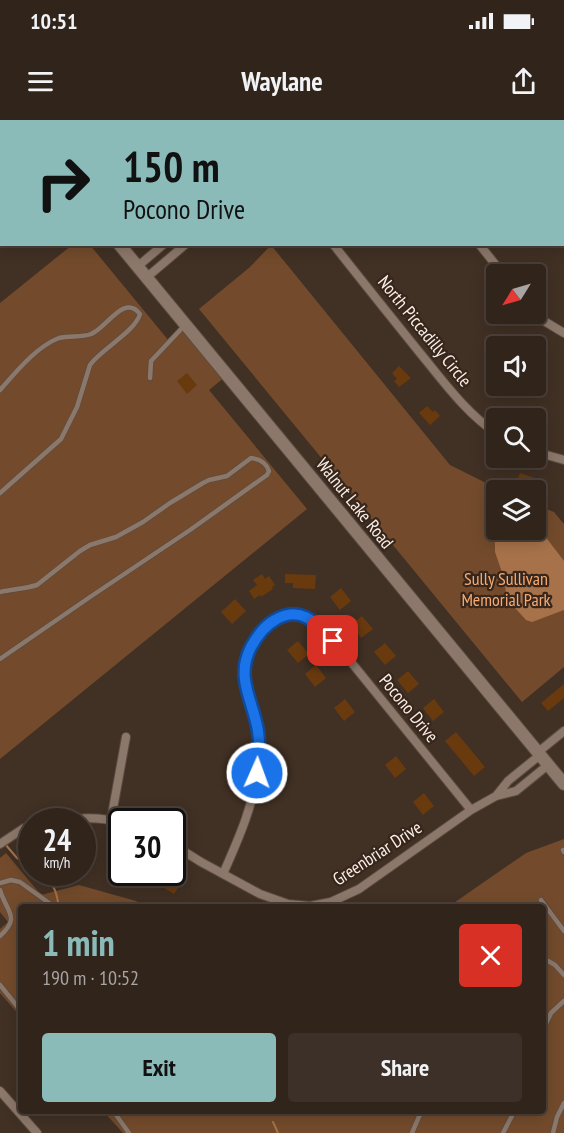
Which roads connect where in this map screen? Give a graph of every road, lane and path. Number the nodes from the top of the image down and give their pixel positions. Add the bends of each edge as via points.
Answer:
1 (121, 246) edge
2 (162, 246) edge
3 (184, 246) edge
4 (335, 246) edge
5 (481, 246) edge
6 (495, 264) edge
7 (137, 267) junction
8 (146, 278) junction
9 (546, 322) edge
10 (185, 325) junction
11 (564, 333) edge
12 (150, 378) dead end
13 (0, 390) edge
14 (486, 426) edge
15 (546, 455) edge
16 (564, 460) edge
17 (0, 493) edge
18 (0, 592) edge
19 (0, 659) edge
20 (564, 731) edge
21 (126, 737) dead end
22 (542, 757) junction
23 (564, 784) edge
24 (113, 808) edge
25 (471, 810) junction
26 (18, 831) edge
27 (0, 844) edge
28 (186, 852) edge
29 (223, 874) junction
30 (0, 883) edge
31 (0, 890) edge
32 (541, 900) dead end
33 (50, 904) edge
34 (288, 904) edge
35 (320, 904) edge
36 (544, 904) edge
37 (546, 907) edge
38 (564, 931) edge
39 (0, 936) edge
40 (546, 959) edge
41 (564, 975) edge
42 (0, 985) edge
43 (564, 1001) edge
44 (18, 1007) edge
45 (546, 1012) edge
46 (551, 1013) junction
47 (546, 1024) edge
48 (0, 1091) edge
49 (564, 1103) edge
50 (18, 1111) edge
51 (20, 1114) edge
52 (115, 1114) edge
53 (420, 1114) edge
54 (512, 1114) edge
55 (37, 1133) edge
56 (129, 1133) edge
57 (412, 1133) edge
58 (503, 1133) edge
59 (553, 1133) edge

1 - 7 street, Walnut Lake Road
2 - 7 street
3 - 8 street
4 - 14 street, North Piccadilly Circle via 432,368
5 - 6 street
7 - 8 street, Walnut Lake Road
8 - 10 street, Walnut Lake Road
9 - 11 street
10 - 12 lane via 151,361
10 - 22 street, Walnut Lake Road
13 - 17 lane via 50,342 90,335 122,309 132,308 140,314 90,365 77,407 61,439
15 - 16 street
18 - 19 lane via 37,585 90,545 116,537 202,483 227,476 251,458 268,468 267,475 190,530
20 - 22 street, Greenbriar Drive
21 - 24 street
22 - 23 street, Walnut Lake Road
22 - 25 street, Greenbriar Drive via 508,781 496,796
25 - 29 street, Pocono Drive via 333,641 306,616 282,616 261,631 246,656 243,675 258,732 256,788
25 - 35 street, Greenbriar Drive via 359,889
26 - 27 street
28 - 29 street, Greenbriar Drive
29 - 34 street, Greenbriar Drive
30 - 33 lane via 20,882
31 - 39 lane via 11,923
32 - 36 lane
37 - 38 lane
40 - 41 lane
42 - 44 lane
43 - 46 lane
45 - 46 lane
46 - 47 lane
48 - 50 street
49 - 59 lane
51 - 55 street
52 - 56 lane
53 - 57 lane
54 - 58 lane

